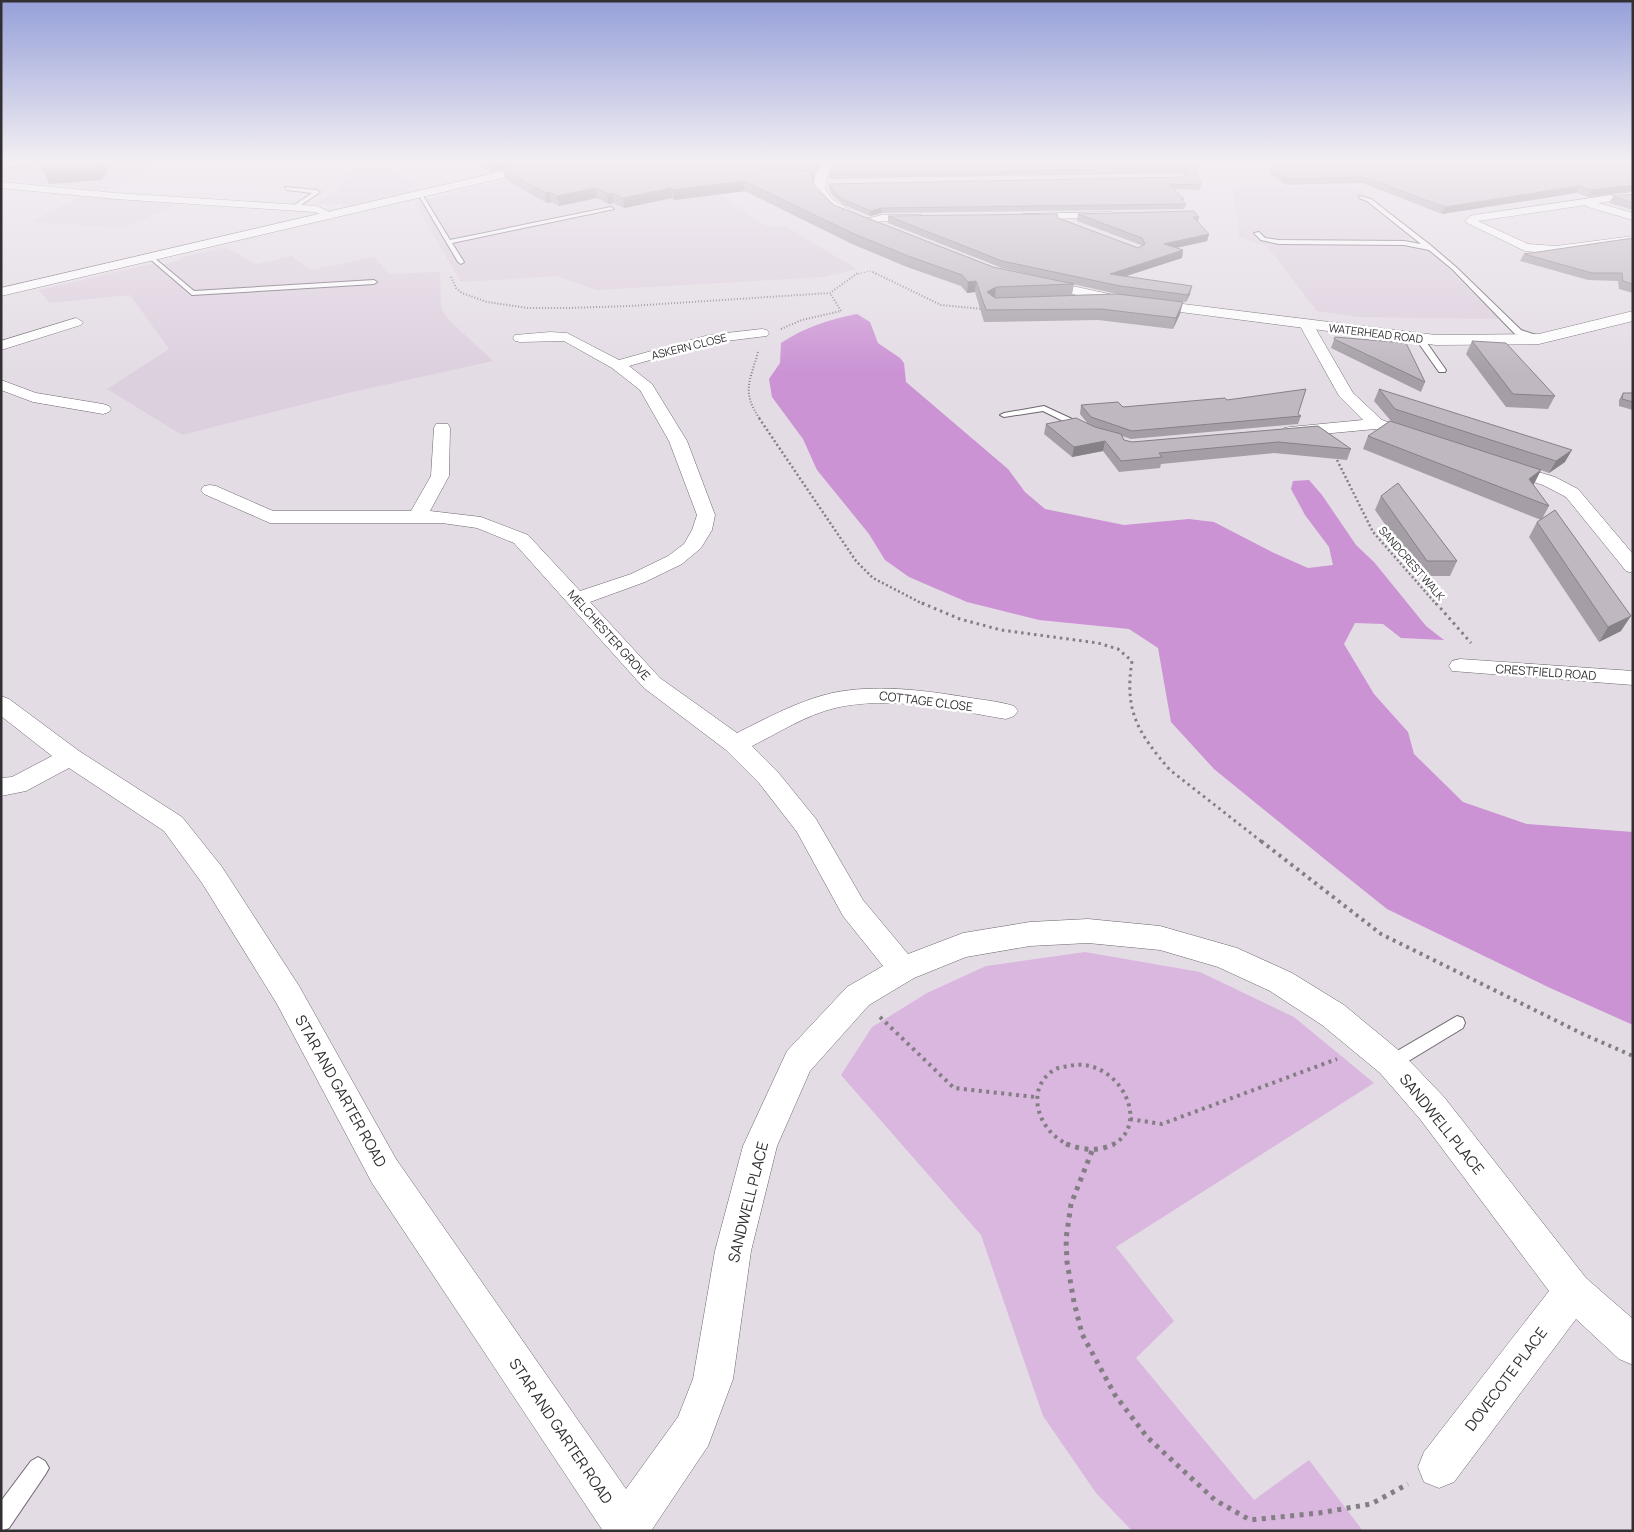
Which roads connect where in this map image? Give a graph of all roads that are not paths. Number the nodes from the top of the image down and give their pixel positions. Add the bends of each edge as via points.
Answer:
1 (269, 230) edge
2 (442, 230) edge
3 (505, 230) edge
4 (1408, 230) edge
5 (1490, 230) edge
6 (1257, 233) dead end
7 (1633, 240) edge
8 (449, 242) junction
9 (1431, 248) junction
10 (152, 258) junction
11 (461, 262) road end
12 (1025, 279) edge
13 (374, 282) dead end
14 (1, 292) edge
15 (1118, 300) junction
16 (1062, 302) edge
17 (1633, 316) edge
18 (76, 322) dead end
19 (1306, 324) junction
20 (766, 337) road end
21 (520, 338) dead end
22 (1419, 338) junction
23 (1539, 338) junction
24 (1, 346) edge
25 (618, 365) junction
26 (1442, 370) dead end
27 (1, 385) edge
28 (82, 407) junction
29 (103, 409) dead end
30 (1004, 415) dead end
31 (68, 417) dead end
32 (1376, 424) junction
33 (442, 428) dead end
34 (1087, 430) edge
35 (1277, 433) edge
36 (1430, 442) edge
37 (1485, 460) edge
38 (210, 490) dead end
39 (418, 516) junction
40 (1633, 567) edge
41 (577, 599) junction
42 (1460, 666) dead end
43 (1633, 678) edge
44 (1, 704) edge
45 (1006, 711) dead end
46 (735, 744) junction
47 (70, 757) junction
48 (1, 787) edge
49 (903, 969) junction
50 (1457, 1023) dead end
51 (1381, 1055) junction
52 (1572, 1291) junction
53 (1633, 1345) edge
54 (1439, 1467) road end
55 (38, 1468) dead end
56 (1, 1520) edge
57 (628, 1529) edge

1 - 10 street
2 - 8 lane
3 - 8 lane
4 - 9 lane
5 - 7 street via 1525,246 1556,250
6 - 9 lane via 1262,239 1279,242 1404,244
8 - 11 lane
9 - 23 lane via 1518,332
10 - 13 lane via 192,293
10 - 14 street
12 - 15 street, WATERHEAD ROAD
15 - 16 street
15 - 19 street, WATERHEAD ROAD
17 - 23 street, WATERHEAD ROAD
18 - 24 street via 48,335
19 - 22 street, WATERHEAD ROAD
19 - 32 street via 1347,396
20 - 25 street, ASKERN CLOSE via 709,339
21 - 25 street via 567,337
22 - 23 street, WATERHEAD ROAD
22 - 26 lane
25 - 41 street via 646,387 678,440 706,515 702,530 691,548 663,568
27 - 28 street via 33,397
28 - 29 street
28 - 31 street
30 - 34 lane via 1044,408
32 - 35 street
32 - 36 street
33 - 39 street via 440,476
37 - 40 street via 1572,493
38 - 39 street, MELCHESTER GROVE via 270,516
39 - 41 street, MELCHESTER GROVE via 481,523 520,539
41 - 46 street, MELCHESTER GROVE via 652,683
42 - 43 street, CRESTFIELD ROAD
44 - 47 street, STAR AND GARTER ROAD
45 - 46 street, COTTAGE CLOSE via 894,696 854,697 799,714
46 - 49 street, MELCHESTER GROVE via 768,777 806,826 854,908
47 - 48 street via 17,785
47 - 57 street, STAR AND GARTER ROAD via 173,824 212,875 288,995 384,1171
49 - 51 street, SANDWELL PLACE via 963,945 1030,934 1088,931 1160,938 1226,957 1281,982 1333,1015
49 - 57 street, SANDWELL PLACE via 858,996 798,1061 760,1146 733,1251 713,1379 693,1431
50 - 51 lane
51 - 52 street, SANDWELL PLACE via 1432,1108
52 - 53 street, SANDWELL PLACE
52 - 54 street, DOVECOTE PLACE
55 - 56 lane

